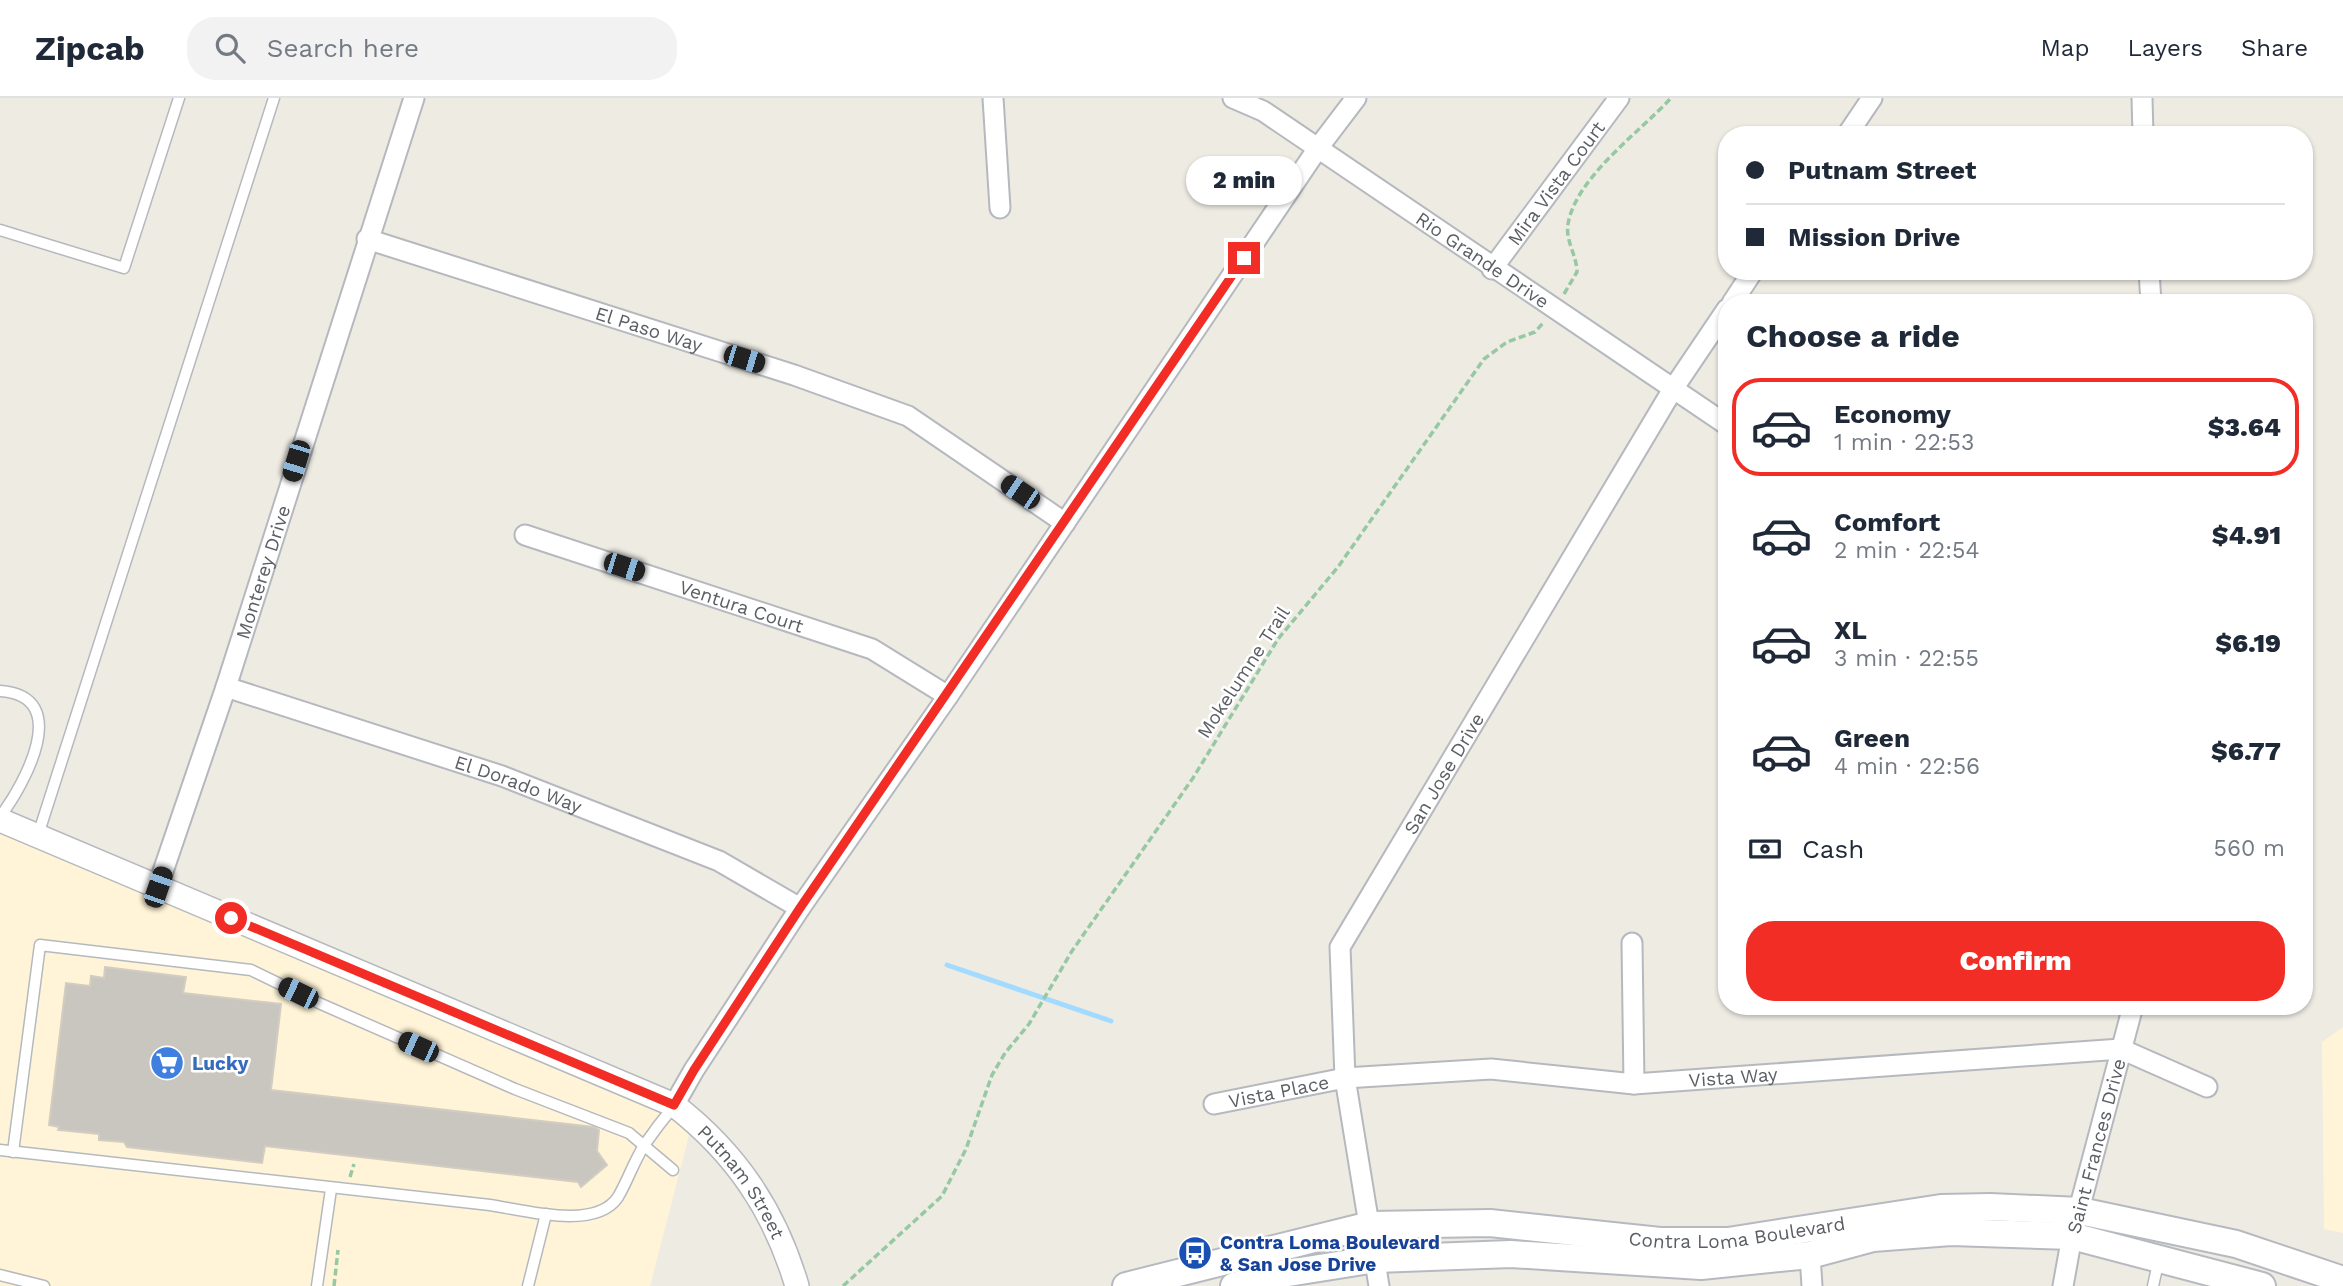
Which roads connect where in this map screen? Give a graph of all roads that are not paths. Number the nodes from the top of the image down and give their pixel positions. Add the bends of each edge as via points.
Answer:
1 (179, 98) edge
2 (274, 98) edge
3 (414, 98) edge
4 (993, 98) edge
5 (1233, 98) edge
6 (1356, 98) edge
7 (1619, 98) edge
8 (1872, 98) edge
9 (2142, 98) edge
10 (1853, 126) edge
11 (2143, 126) edge
12 (1318, 148) junction
13 (1000, 208) dead end
14 (0, 230) edge
15 (367, 239) junction
16 (1492, 269) junction
17 (1718, 322) edge
18 (1673, 389) junction
19 (1718, 419) edge
20 (1065, 523) junction
21 (524, 535) dead end
22 (226, 687) junction
23 (0, 691) edge
24 (948, 696) junction
25 (0, 818) edge
26 (38, 835) junction
27 (158, 887) junction
28 (800, 908) junction
29 (1632, 943) dead end
30 (2130, 1015) edge
31 (2121, 1049) junction
32 (1345, 1078) junction
33 (1634, 1084) junction
34 (2207, 1087) dead end
35 (1214, 1104) dead end
36 (674, 1105) junction
37 (644, 1145) junction
38 (0, 1150) edge
39 (13, 1152) junction
40 (673, 1170) dead end
41 (331, 1189) junction
42 (2080, 1211) junction
43 (546, 1214) junction
44 (1370, 1225) junction
45 (1805, 1227) junction
46 (2072, 1236) junction
47 (1810, 1255) junction
48 (1376, 1259) junction
49 (2160, 1259) junction
50 (0, 1275) edge
51 (2343, 1280) edge
52 (2232, 1282) edge
53 (44, 1286) edge
54 (317, 1286) edge
55 (528, 1286) edge
56 (797, 1286) edge
57 (1126, 1286) edge
58 (1234, 1286) edge
59 (1379, 1286) edge
60 (1812, 1286) edge
61 (2063, 1286) edge
62 (2153, 1286) edge
63 (2262, 1286) edge

1 - 14 lane via 124,268
2 - 26 lane
3 - 15 street, Monterey Drive
4 - 13 street
5 - 12 street, Rio Grande Drive via 1263,111
6 - 12 street
7 - 16 street, Mira Vista Court
8 - 10 street
9 - 11 street
12 - 16 street, Rio Grande Drive
12 - 20 street
15 - 20 street, El Paso Way via 794,375 908,416
15 - 22 street, Monterey Drive
16 - 18 street, Rio Grande Drive
17 - 18 street, San Jose Drive
18 - 19 street, Rio Grande Drive
18 - 32 street, San Jose Drive via 1340,947
20 - 24 street
21 - 24 street, Ventura Court via 872,649
22 - 27 street, Monterey Drive
22 - 28 street, El Dorado Way via 515,781 719,861
23 - 25 lane via 26,700 38,712 41,725 13,799
24 - 28 street
25 - 26 street, Putnam Street
26 - 27 street, Putnam Street
27 - 36 street, Putnam Street
28 - 36 street
29 - 33 street
30 - 31 street, Saint Frances Drive
31 - 33 street, Vista Way
31 - 34 street
31 - 42 street, Saint Frances Drive
32 - 33 street, Vista Way via 1491,1069
32 - 35 street, Vista Place
32 - 44 street, San Jose Drive
36 - 37 lane
36 - 56 street, Putnam Street via 706,1130 748,1179 778,1231
37 - 39 lane via 629,1133 515,1089 251,970 40,945
37 - 40 lane
37 - 43 lane via 617,1199 603,1209 584,1216
38 - 39 lane
39 - 41 lane
41 - 43 lane
41 - 54 lane
42 - 45 main road, Contra Loma Boulevard via 1941,1208
42 - 46 street, Saint Frances Drive
42 - 51 main road, Contra Loma Boulevard via 2235,1244
43 - 55 lane
44 - 45 main road, Contra Loma Boulevard via 1490,1223 1661,1241 1728,1241
44 - 48 street, San Jose Drive
44 - 57 main road, Contra Loma Boulevard
45 - 47 street
46 - 47 main road, Contra Loma Boulevard via 1951,1232 1873,1238
46 - 49 main road, Contra Loma Boulevard
46 - 61 street, Saint Frances Drive
47 - 48 main road, Contra Loma Boulevard via 1701,1266 1511,1254
47 - 60 street
48 - 58 main road, Contra Loma Boulevard
48 - 59 street, San Jose Drive
49 - 52 main road, Contra Loma Boulevard
49 - 62 lane
50 - 53 lane
52 - 63 main road, Contra Loma Boulevard

